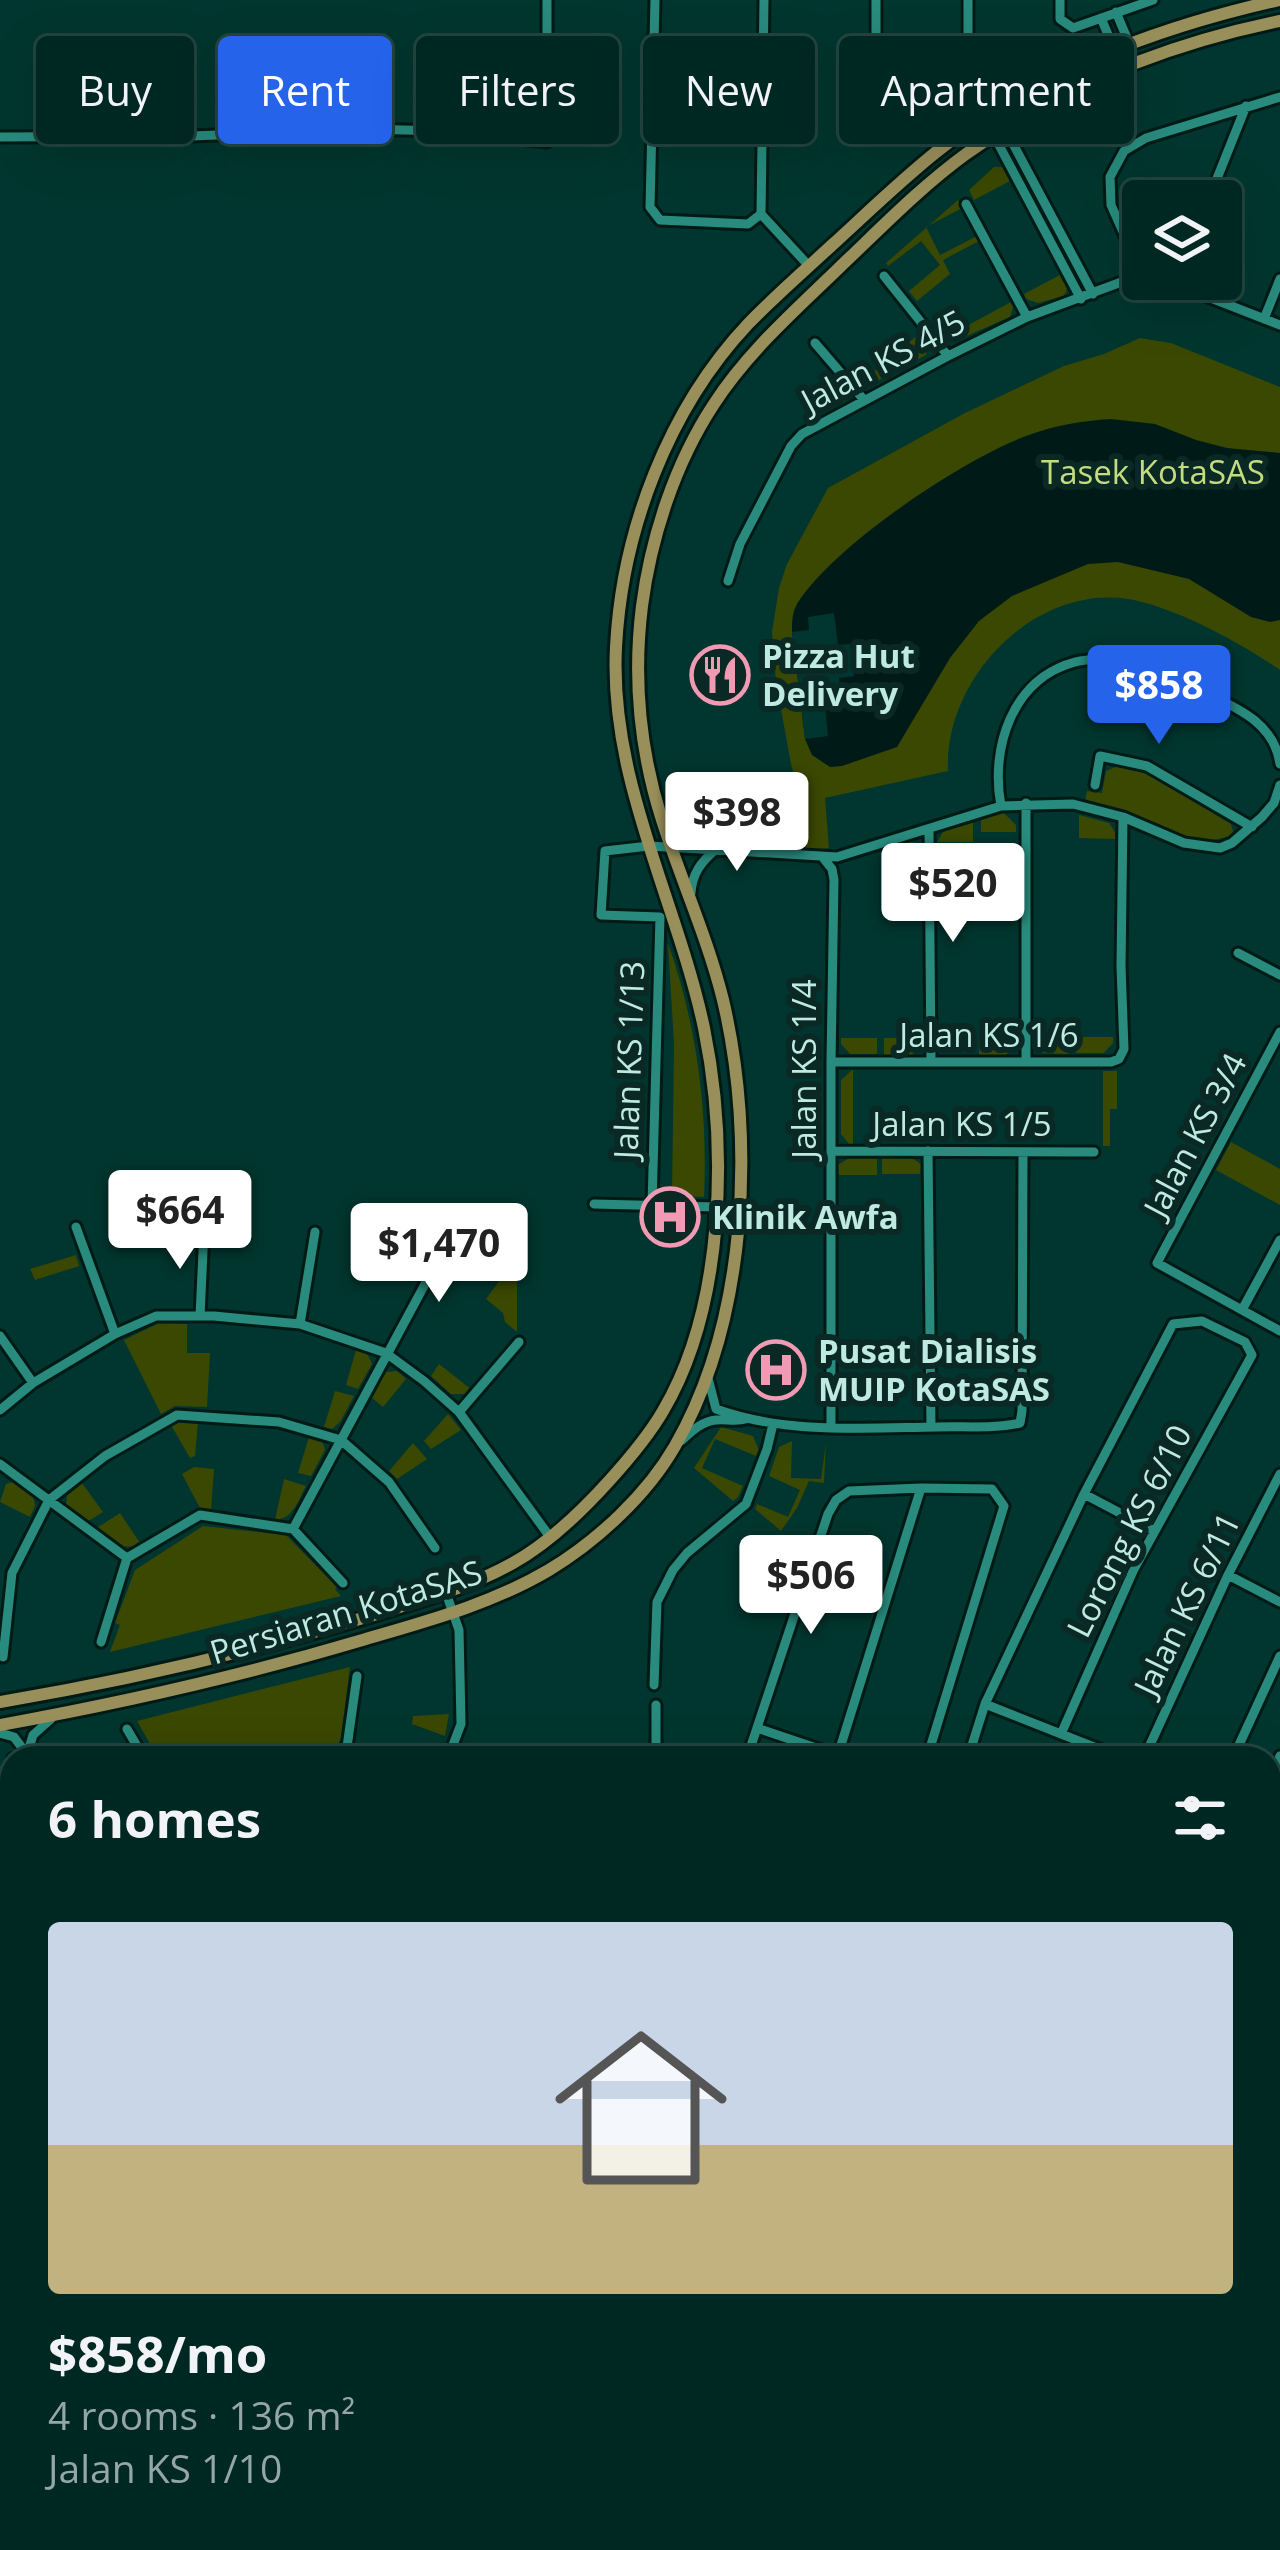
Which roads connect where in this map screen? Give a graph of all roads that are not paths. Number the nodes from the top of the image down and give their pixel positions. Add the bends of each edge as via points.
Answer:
1 (547, 0) edge
2 (655, 0) edge
3 (764, 0) edge
4 (876, 0) edge
5 (968, 0) edge
6 (1060, 0) edge
7 (1152, 0) edge
8 (1279, 0) edge
9 (1117, 12) junction
10 (1101, 18) junction
11 (1280, 21) edge
12 (1109, 36) edge
13 (1127, 36) edge
14 (1134, 42) edge
15 (1134, 63) edge
16 (1280, 97) edge
17 (1246, 106) junction
18 (0, 137) edge
19 (951, 144) edge
20 (983, 144) edge
21 (1006, 144) edge
22 (1007, 144) edge
23 (1216, 180) edge
24 (966, 204) dead end
25 (761, 214) junction
26 (1122, 229) edge
27 (809, 266) junction
28 (884, 276) dead end
29 (1280, 279) edge
30 (1122, 282) edge
31 (1093, 294) junction
32 (1081, 299) junction
33 (1219, 300) edge
34 (1027, 317) junction
35 (1264, 319) junction
36 (1280, 325) edge
37 (815, 343) dead end
38 (948, 356) junction
39 (864, 400) junction
40 (728, 581) dead end
41 (1122, 660) dead end
42 (1194, 686) dead end
43 (1280, 764) edge
44 (1095, 785) dead end
45 (1280, 785) edge
46 (1026, 803) junction
47 (1001, 806) junction
48 (659, 811) junction
49 (1123, 817) junction
50 (1252, 827) junction
51 (929, 829) junction
52 (649, 846) junction
53 (673, 848) junction
54 (715, 850) junction
55 (824, 859) junction
56 (693, 910) junction
57 (1238, 953) dead end
58 (1280, 975) edge
59 (1280, 1032) edge
60 (831, 1062) junction
61 (932, 1062) junction
62 (1027, 1062) junction
63 (831, 1151) junction
64 (928, 1151) junction
65 (1023, 1151) junction
66 (1094, 1152) dead end
67 (594, 1204) dead end
68 (652, 1205) junction
69 (716, 1207) junction
70 (76, 1227) dead end
71 (204, 1231) dead end
72 (315, 1232) dead end
73 (452, 1234) dead end
74 (1280, 1240) edge
75 (1242, 1310) junction
76 (200, 1316) junction
77 (300, 1324) junction
78 (1280, 1331) edge
79 (115, 1334) junction
80 (0, 1336) edge
81 (518, 1342) dead end
82 (386, 1353) junction
83 (707, 1375) junction
84 (33, 1383) junction
85 (0, 1410) edge
86 (459, 1412) junction
87 (746, 1419) junction
88 (772, 1424) junction
89 (931, 1427) junction
90 (831, 1428) junction
91 (341, 1440) junction
92 (676, 1445) junction
93 (0, 1464) edge
94 (1280, 1474) edge
95 (921, 1488) junction
96 (1084, 1494) junction
97 (49, 1500) junction
98 (292, 1529) junction
99 (1154, 1532) junction
100 (550, 1538) junction
101 (435, 1548) dead end
102 (127, 1558) junction
103 (1228, 1575) junction
104 (343, 1583) dead end
105 (446, 1593) junction
106 (1280, 1602) edge
107 (453, 1613) junction
108 (101, 1642) dead end
109 (1280, 1656) edge
110 (3, 1657) edge
111 (357, 1676) dead end
112 (654, 1685) dead end
113 (0, 1702) edge
114 (986, 1704) junction
115 (656, 1705) dead end
116 (58, 1714) junction
117 (757, 1728) junction
118 (0, 1729) edge
119 (128, 1729) dead end
120 (1061, 1734) junction
121 (30, 1746) edge
122 (137, 1746) edge
123 (347, 1746) edge
124 (453, 1746) edge
125 (656, 1746) edge
126 (751, 1746) edge
127 (809, 1746) edge
128 (843, 1746) edge
129 (931, 1746) edge
130 (972, 1746) edge
131 (1092, 1746) edge
132 (1150, 1746) edge
133 (1239, 1746) edge

1 - 18 street via 547,142 363,130
2 - 25 street via 650,207 661,220 748,224
3 - 25 street
4 - 5 street via 876,84 892,100 951,98 968,81
6 - 10 street via 1060,19 1073,28
7 - 9 street
8 - 14 main road, Persiaran KotaSAS
9 - 10 street
9 - 13 street
10 - 12 street
11 - 15 main road, Persiaran KotaSAS
16 - 17 street
17 - 23 street
17 - 26 street via 1124,151 1109,184
19 - 27 main road, Persiaran KotaSAS
20 - 48 main road, Persiaran KotaSAS via 935,179 775,330 694,439 657,535 642,605 640,718
21 - 32 street
22 - 31 street
24 - 34 street
25 - 27 street
27 - 52 main road, Persiaran KotaSAS via 703,382 636,527 616,669 624,749
28 - 38 street
29 - 35 street
30 - 31 street, Jalan KS 4/5
31 - 32 street, Jalan KS 4/5
32 - 34 street, Jalan KS 4/5
33 - 35 street
34 - 38 street, Jalan KS 4/5
35 - 36 street
37 - 39 street
38 - 39 street, Jalan KS 4/5
39 - 40 street, Jalan KS 4/5 via 796,439
41 - 47 street via 1066,665 1022,699 1001,743
42 - 43 street via 1257,721
44 - 50 street via 1100,756 1141,764
45 - 50 street
46 - 47 street
46 - 49 street
46 - 62 street
47 - 51 street
48 - 53 main road, Persiaran KotaSAS
48 - 54 street
49 - 50 street via 1205,848 1232,843
49 - 62 street, Jalan KS 1/6 via 1124,1049 1112,1062
51 - 55 street
51 - 61 street
52 - 53 street
52 - 68 street, Jalan KS 1/13 via 604,851 601,915 660,916
52 - 69 main road, Persiaran KotaSAS via 704,1029
53 - 54 street
53 - 56 main road, Persiaran KotaSAS
54 - 55 street
54 - 56 street via 693,877
55 - 60 street, Jalan KS 1/4 via 834,880
56 - 83 main road, Persiaran KotaSAS via 725,1013 739,1131 735,1259
57 - 58 street
59 - 75 street, Jalan KS 3/4 via 1157,1263
60 - 61 street, Jalan KS 1/6
60 - 63 street, Jalan KS 1/4
61 - 62 street, Jalan KS 1/6
63 - 64 street, Jalan KS 1/5
63 - 90 street, Jalan KS 1/4
64 - 65 street, Jalan KS 1/5
64 - 89 street
65 - 66 street, Jalan KS 1/5
65 - 89 street via 1022,1418 1017,1425
67 - 68 street
68 - 69 street
69 - 100 main road, Persiaran KotaSAS via 696,1330 666,1406 605,1486
70 - 79 street
71 - 76 street
72 - 77 street
73 - 82 street
74 - 75 street
75 - 78 street
76 - 77 street
76 - 79 street via 156,1316
77 - 82 street
79 - 84 street
80 - 84 street
81 - 86 street
82 - 86 street
82 - 91 street
83 - 87 street via 716,1409
83 - 92 main road, Persiaran KotaSAS
84 - 85 street
86 - 100 street
87 - 88 street
87 - 92 street via 712,1420
88 - 90 street
88 - 112 street via 746,1504 687,1553 657,1603
89 - 90 street
91 - 97 street via 279,1422 177,1415
91 - 98 street
91 - 101 street via 389,1482
92 - 107 main road, Persiaran KotaSAS via 580,1549
93 - 97 street
94 - 103 street, Jalan KS 6/11
95 - 117 street via 849,1492 836,1500
95 - 128 street
95 - 129 street via 992,1489 1004,1506
96 - 99 street
96 - 99 street, Lorong KS 6/10 via 1173,1324 1202,1321 1245,1342 1252,1354
96 - 114 street
97 - 102 street
97 - 110 street via 12,1574
98 - 102 street via 200,1515
98 - 104 street
99 - 120 street, Lorong KS 6/10
100 - 105 main road, Persiaran KotaSAS
102 - 108 street
103 - 106 street
103 - 132 street, Jalan KS 6/11
105 - 107 street
105 - 113 main road, Persiaran KotaSAS via 192,1663
107 - 116 main road, Persiaran KotaSAS via 175,1691
107 - 124 street via 461,1724
109 - 133 street
111 - 123 street
114 - 120 street
114 - 130 street
115 - 125 street
116 - 118 main road, Persiaran KotaSAS
116 - 121 street
117 - 126 street
117 - 127 street
119 - 122 street
120 - 131 street

